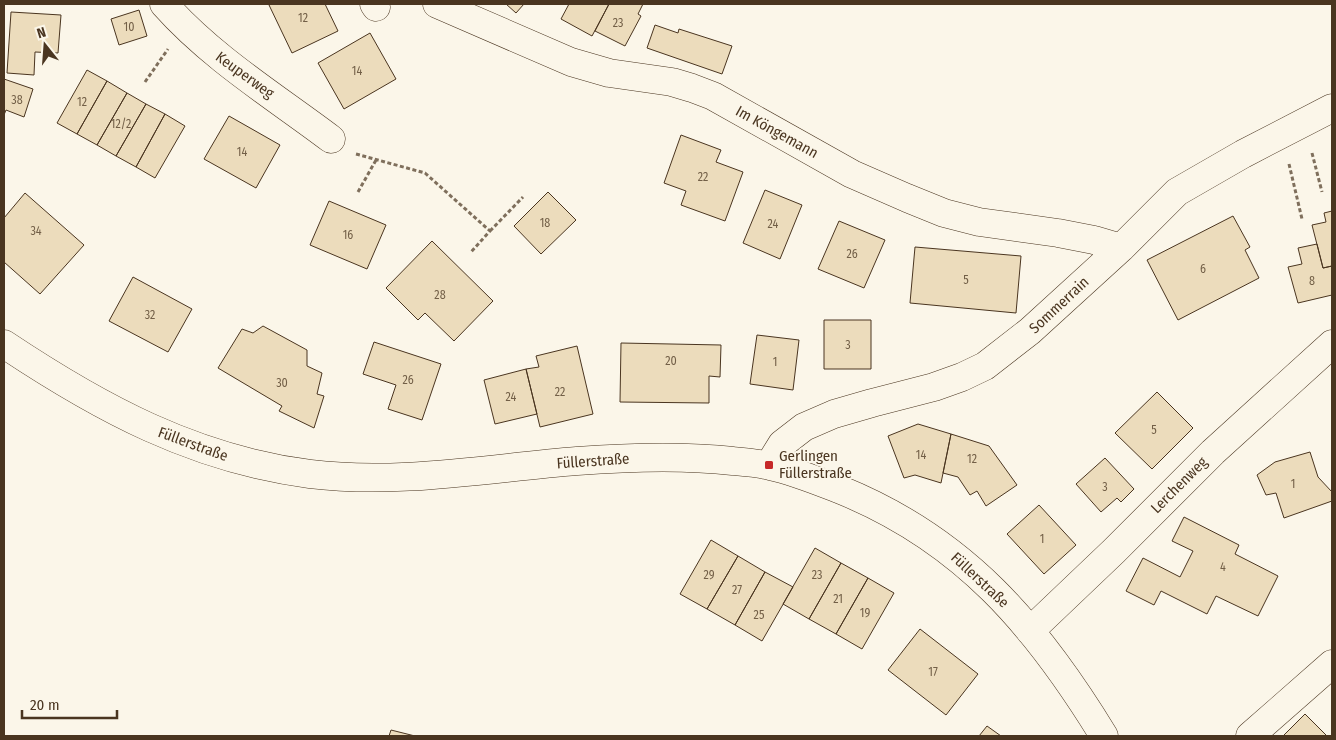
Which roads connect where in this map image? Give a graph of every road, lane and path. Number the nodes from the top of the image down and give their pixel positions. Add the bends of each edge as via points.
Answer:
1 (164, 4) edge
2 (436, 4) edge
3 (172, 42) dead end
4 (145, 82) dead end
5 (1332, 108) edge
6 (1293, 128) junction
7 (331, 139) dead end
8 (376, 160) dead end
9 (358, 192) dead end
10 (1322, 192) dead end
11 (523, 198) dead end
12 (1302, 219) dead end
13 (490, 231) dead end
14 (1121, 248) junction
15 (4, 344) edge
16 (1332, 344) edge
17 (769, 465) junction
18 (1030, 631) junction
19 (1332, 664) edge
20 (1104, 736) edge
21 (1250, 736) edge

1 - 7 street, Keuperweg via 207,47
2 - 14 street, Im Köngemann via 571,62 609,73 672,82 713,96 852,174 944,213 978,222 1094,240
3 - 4 path
5 - 6 street, Sommerrain
6 - 10 path
6 - 12 path
6 - 14 street, Sommerrain via 1178,192
8 - 9 path
11 - 13 path
14 - 17 street, Sommerrain via 1030,332 985,366 934,387 834,414 804,426 782,444
15 - 17 street, Füllerstraße via 73,389 149,428 207,451 309,474 359,478 412,477 632,458 697,457
16 - 18 street, Lerchenweg via 1213,452
17 - 18 street, Füllerstraße via 861,499 924,533 978,575
18 - 20 street, Füllerstraße
19 - 21 street

